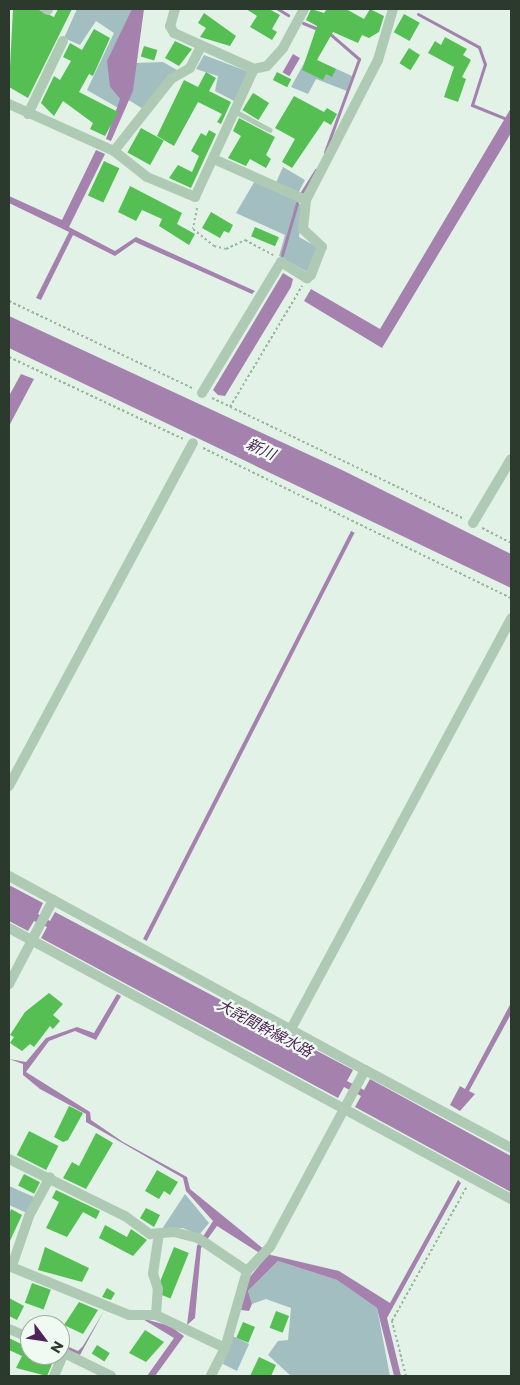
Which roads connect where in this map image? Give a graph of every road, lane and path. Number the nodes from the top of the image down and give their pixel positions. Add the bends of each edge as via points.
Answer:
1 (175, 9) edge
2 (304, 9) edge
3 (393, 9) edge
4 (63, 40) dead end
5 (200, 48) junction
6 (254, 69) junction
7 (9, 104) edge
8 (236, 112) junction
9 (28, 114) junction
10 (270, 130) dead end
11 (114, 151) junction
12 (216, 160) junction
13 (196, 197) junction
14 (306, 200) junction
15 (281, 262) junction
16 (307, 278) junction
17 (9, 301) edge
18 (9, 357) edge
19 (202, 393) junction
20 (230, 407) junction
21 (193, 444) junction
22 (511, 458) edge
23 (473, 523) junction
24 (511, 543) edge
25 (511, 598) edge
26 (511, 618) edge
27 (9, 786) edge
28 (9, 876) edge
29 (53, 900) junction
30 (9, 928) edge
31 (32, 940) junction
32 (9, 984) edge
33 (291, 1029) junction
34 (365, 1070) junction
35 (345, 1108) junction
36 (511, 1148) edge
37 (9, 1159) edge
38 (50, 1177) junction
39 (472, 1178) junction
40 (511, 1199) edge
41 (159, 1233) junction
42 (10, 1266) edge
43 (247, 1271) junction
44 (156, 1315) junction
45 (225, 1348) junction
46 (70, 1356) edge
47 (110, 1376) edge
48 (210, 1376) edge
49 (406, 1376) edge

1 - 5 street via 170,26 174,33
2 - 6 street via 283,48 267,66
3 - 14 street via 378,60
4 - 9 street
5 - 6 street
5 - 11 street via 190,68 171,79
6 - 8 street
7 - 9 street
8 - 10 lane
8 - 12 street
9 - 11 street
11 - 13 street via 147,177
12 - 13 street
12 - 14 street
13 - 15 path via 199,204 191,220 193,229 214,246 226,249 245,240
14 - 16 street via 303,229 322,246
15 - 16 street
15 - 19 street
16 - 20 path
17 - 19 path
18 - 21 path
19 - 20 path
20 - 23 path
21 - 25 path
21 - 27 street
22 - 23 street
23 - 24 path
26 - 33 street
28 - 29 street
29 - 31 street
29 - 33 street
30 - 31 street
31 - 32 street
31 - 35 street
33 - 34 street
34 - 35 street
34 - 36 street
35 - 39 street
35 - 43 street via 270,1246
37 - 38 street
38 - 41 street via 150,1234
38 - 42 street via 29,1216
39 - 40 street
39 - 49 path via 392,1321
41 - 43 street via 202,1241
41 - 44 street via 153,1274 158,1289
42 - 44 street via 129,1315
43 - 45 street via 235,1299
44 - 45 street
45 - 48 street
46 - 47 street

